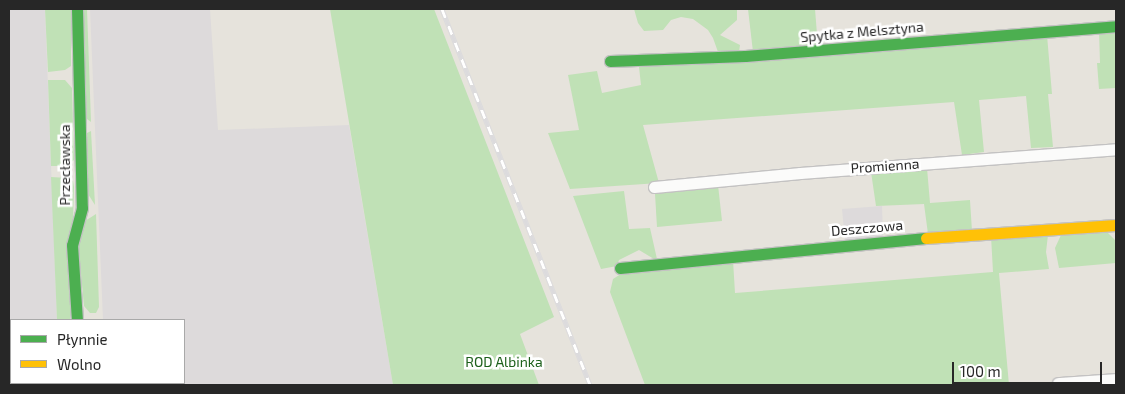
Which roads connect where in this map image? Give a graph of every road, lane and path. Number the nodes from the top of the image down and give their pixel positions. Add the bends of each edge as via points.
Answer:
1 (76, 9) edge
2 (1116, 26) edge
3 (610, 61) dead end
4 (1116, 149) edge
5 (654, 187) dead end
6 (1116, 225) edge
7 (620, 268) dead end
8 (77, 319) edge
9 (1116, 378) edge
10 (1058, 383) dead end

1 - 8 street, Przecławska via 82,184 82,208 72,245
2 - 3 street, Spytka z Melsztyna via 745,56
4 - 5 street, Promienna
6 - 7 street, Deszczowa via 903,239
9 - 10 street

